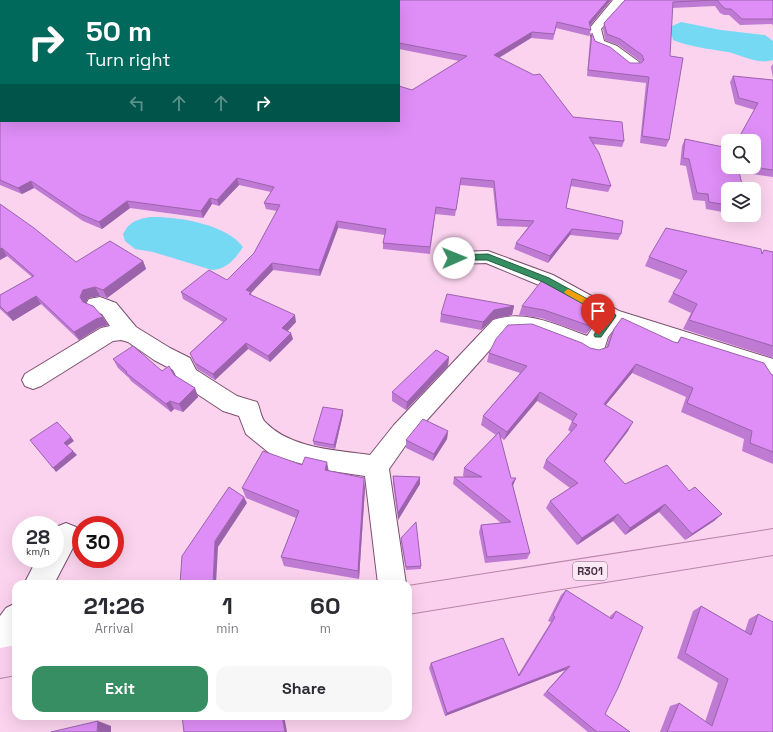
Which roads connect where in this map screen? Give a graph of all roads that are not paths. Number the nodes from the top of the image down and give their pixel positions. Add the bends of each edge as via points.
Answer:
1 (620, 0) edge
2 (634, 65) edge
3 (454, 258) dead end
4 (96, 304) dead end
5 (612, 316) junction
6 (134, 335) junction
7 (773, 376) edge
8 (33, 380) dead end
9 (376, 467) junction
10 (773, 542) edge
11 (47, 568) edge
12 (40, 580) edge
13 (391, 580) edge
14 (412, 599) edge
15 (12, 624) edge
16 (0, 642) edge
17 (12, 661) edge
18 (0, 663) edge

1 - 2 street via 596,29 598,43 613,49
3 - 5 street via 488,257 546,280
4 - 6 street via 111,310 126,333
5 - 7 street via 766,365
5 - 9 street via 598,335 594,350 531,324 500,325 402,432
6 - 8 street via 121,332 108,334
6 - 9 street via 182,364 187,376 231,404 248,409 254,427 282,448 325,459
9 - 13 street
10 - 14 main road, R301
11 - 12 street
15 - 16 street
17 - 18 main road

